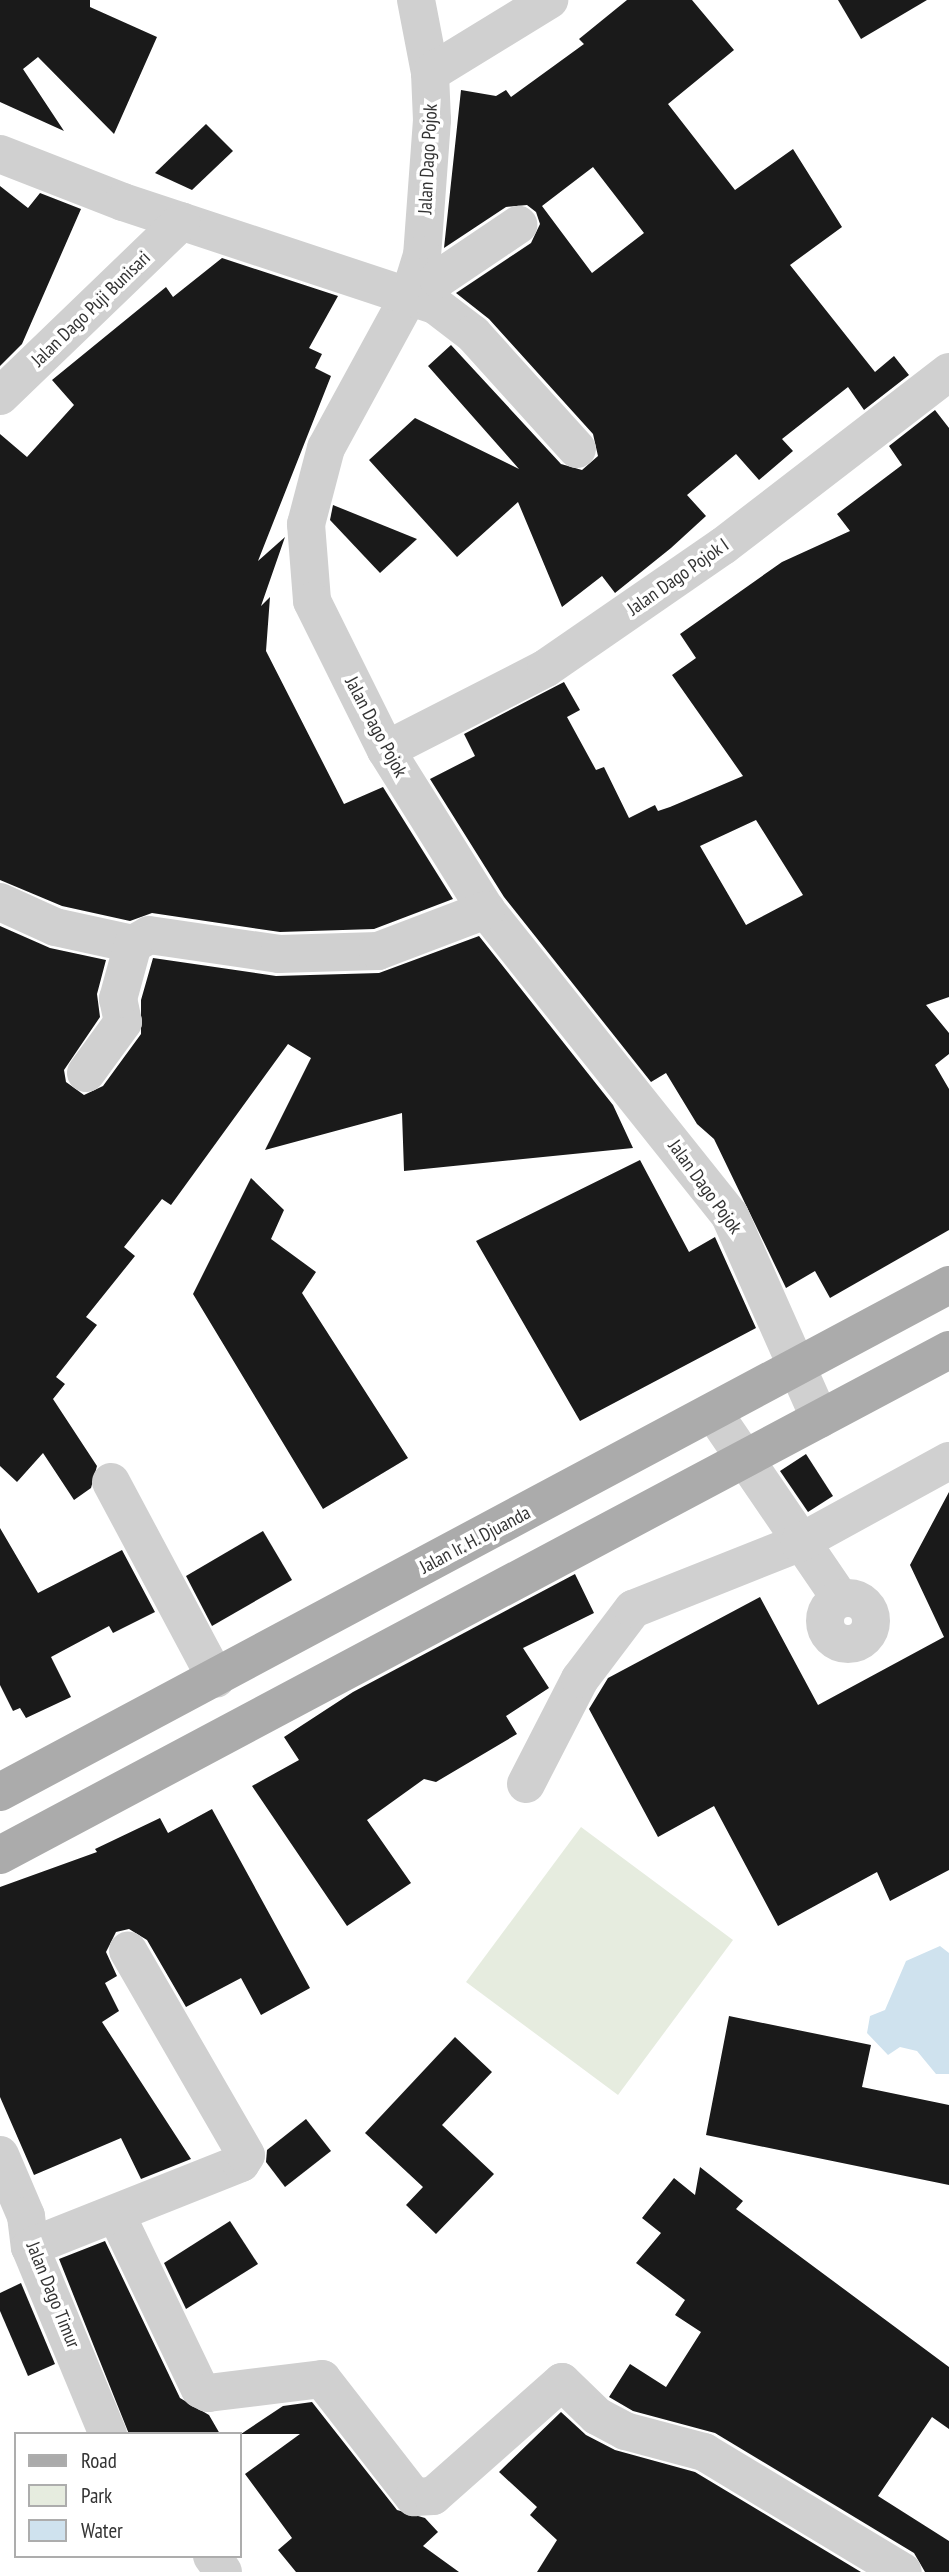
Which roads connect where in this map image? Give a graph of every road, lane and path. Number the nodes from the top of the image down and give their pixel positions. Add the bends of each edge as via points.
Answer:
1 (416, 0) edge
2 (549, 0) edge
3 (430, 73) junction
4 (0, 154) edge
5 (182, 221) junction
6 (518, 225) dead end
7 (413, 285) junction
8 (949, 372) edge
9 (0, 396) edge
10 (577, 449) dead end
11 (386, 750) junction
12 (0, 902) edge
13 (486, 910) junction
14 (133, 944) junction
15 (86, 1073) dead end
16 (949, 1285) edge
17 (949, 1350) edge
18 (799, 1365) junction
19 (713, 1412) junction
20 (820, 1419) junction
21 (740, 1459) junction
22 (949, 1461) edge
23 (110, 1482) dead end
24 (799, 1543) junction
25 (840, 1598) dead end
26 (216, 1679) junction
27 (526, 1784) dead end
28 (0, 1792) edge
29 (0, 1855) edge
30 (128, 1951) dead end
31 (0, 2155) edge
32 (116, 2214) junction
33 (19, 2230) edge
34 (107, 2432) edge
35 (903, 2572) edge

1 - 3 street, Jalan Dago Pojok
2 - 3 street
3 - 7 street, Jalan Dago Pojok via 424,228
4 - 5 street
5 - 7 street
5 - 9 street, Jalan Dago Puji Bunisari
6 - 7 street via 438,279
7 - 10 street via 473,334
7 - 11 street, Jalan Dago Pojok via 326,448 306,524 312,601
8 - 11 street, Jalan Dago Pojok I via 723,546 546,667
11 - 13 street, Jalan Dago Pojok
12 - 14 street via 55,927
13 - 14 street via 378,951 279,954 149,935
13 - 18 street, Jalan Dago Pojok via 730,1216
14 - 15 street via 118,999 122,1024
16 - 18 main road, Jalan Ir. H. Djuanda
17 - 20 main road
18 - 19 main road, Jalan Ir. H. Djuanda
18 - 20 street, Jalan Dago Pojok
19 - 21 street
19 - 26 main road, Jalan Ir. H. Djuanda
20 - 21 main road
21 - 24 street
21 - 29 main road
22 - 24 street
23 - 26 street
24 - 25 street
24 - 27 street via 633,1609 580,1679
26 - 28 main road, Jalan Ir. H. Djuanda
30 - 32 street via 246,2155 242,2163
31 - 33 street, Jalan Dago Timur
32 - 33 street
32 - 35 street via 200,2389 208,2393 322,2379 414,2497 433,2496 562,2382 597,2416 625,2431 704,2452
33 - 34 street, Jalan Dago Timur

